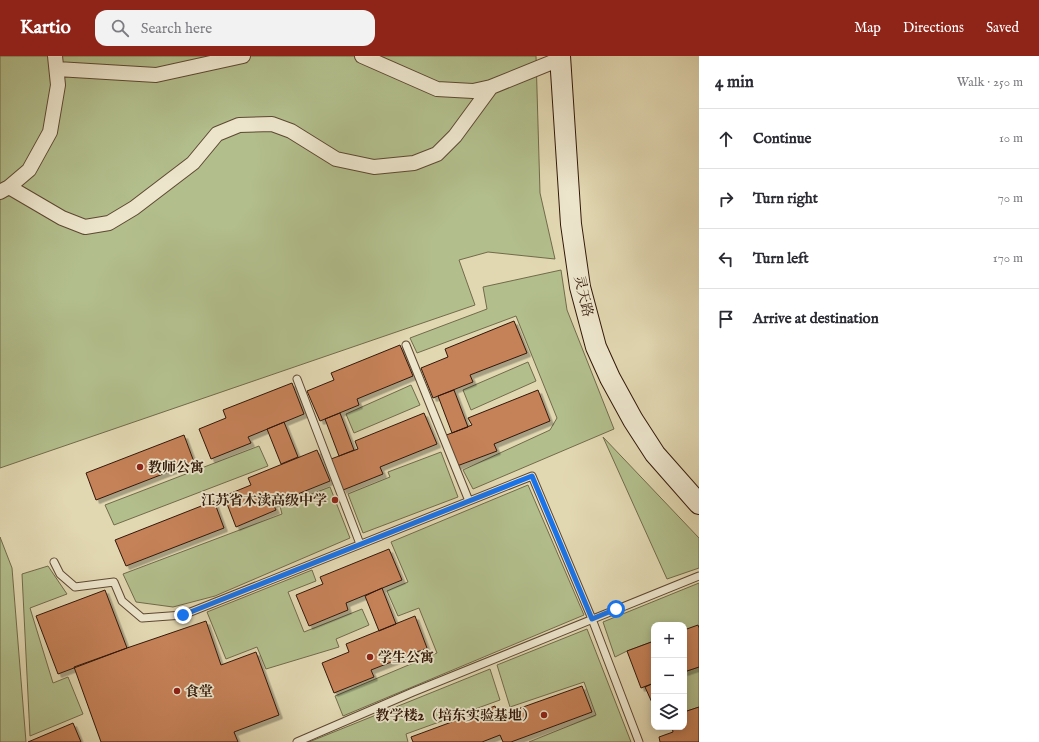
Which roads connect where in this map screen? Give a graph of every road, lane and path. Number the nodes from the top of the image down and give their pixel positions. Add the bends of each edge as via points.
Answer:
1 (243, 56) edge
2 (362, 56) edge
3 (560, 58) edge
4 (56, 63) edge
5 (491, 87) junction
6 (4, 190) edge
7 (406, 345) dead end
8 (297, 379) dead end
9 (469, 502) junction
10 (699, 504) edge
11 (360, 544) junction
12 (54, 562) dead end
13 (699, 576) edge
14 (592, 619) junction
15 (297, 742) edge
16 (638, 742) edge

1 - 4 street via 156,75
2 - 5 street via 437,89 473,91
3 - 5 street
3 - 10 street, 灵天路 via 571,224 580,287 596,347 633,420 655,454
4 - 6 street via 58,85 50,132 29,170
5 - 6 street via 455,136 437,154 414,163 374,167 336,159 291,130 272,124 246,125 218,134 193,163 134,208 109,223 85,227
7 - 9 lane
8 - 11 lane
9 - 11 lane
9 - 14 lane via 532,476
11 - 12 lane via 183,615 142,618 122,601 114,582 75,587 60,574
13 - 14 lane
14 - 15 lane
14 - 16 lane

